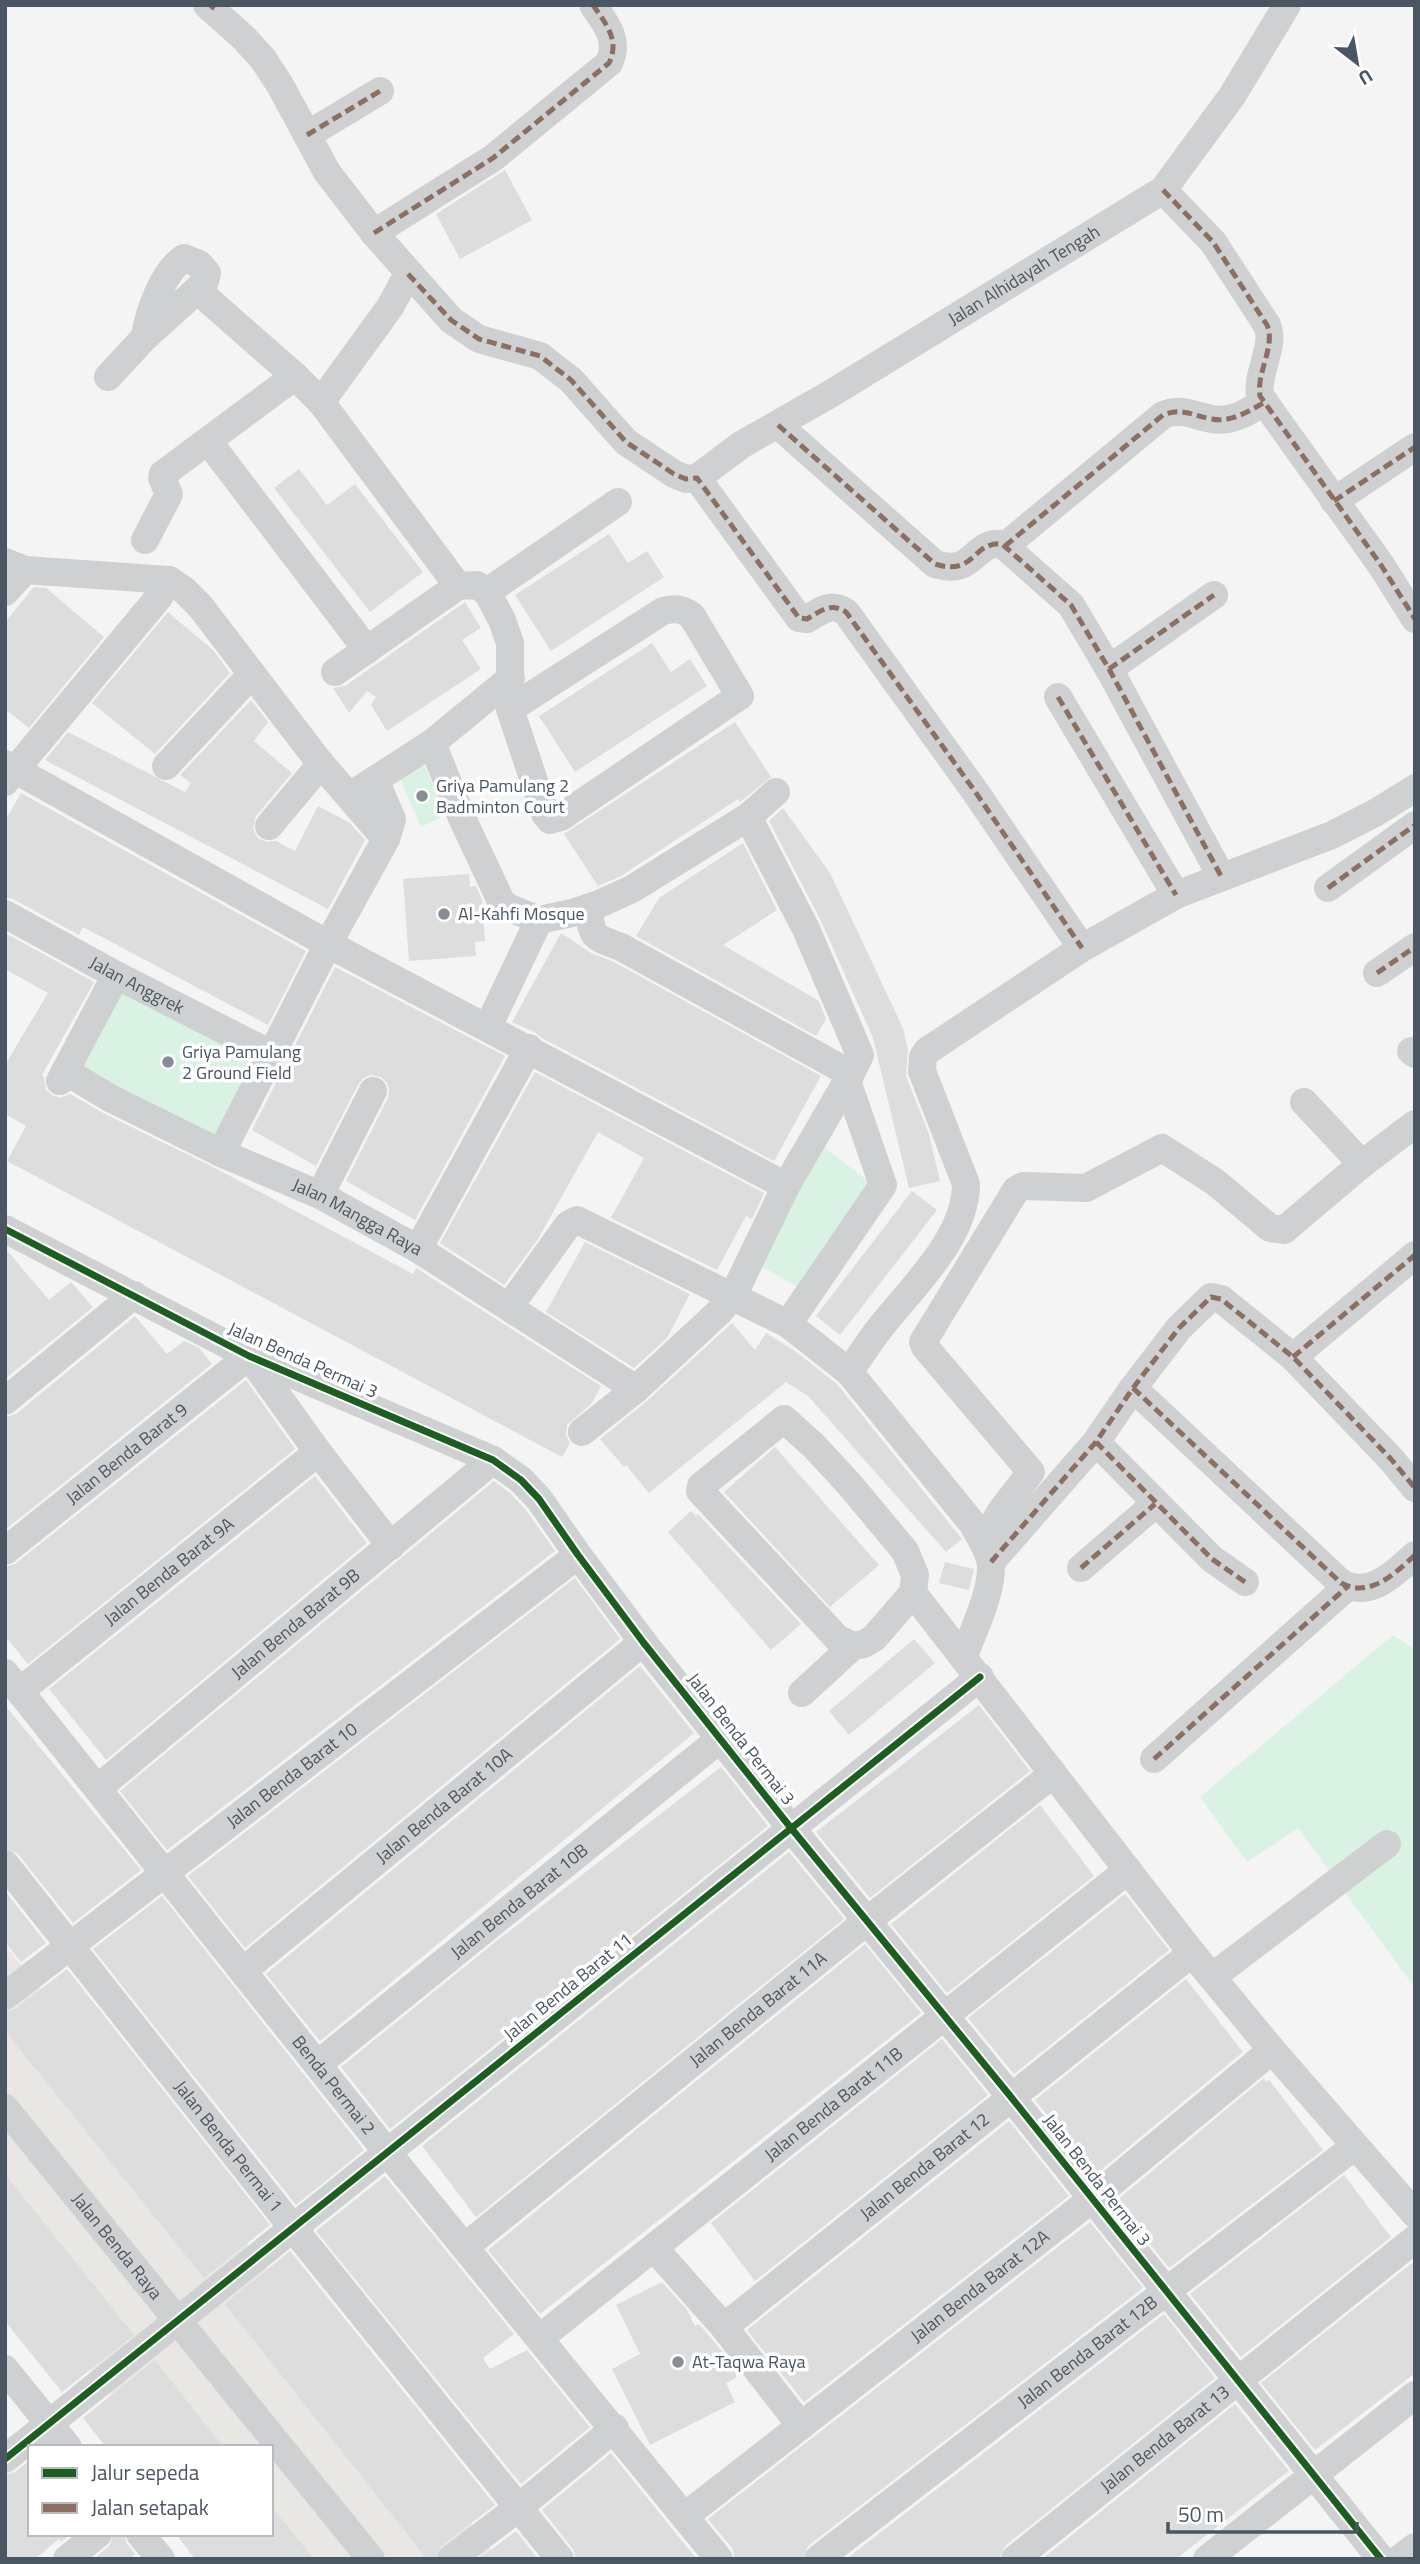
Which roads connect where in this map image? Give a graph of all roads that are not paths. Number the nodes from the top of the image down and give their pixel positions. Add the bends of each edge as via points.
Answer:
1 (593, 5) edge
2 (1287, 5) edge
3 (211, 6) edge
4 (380, 91) dead end
5 (307, 135) junction
6 (1163, 190) junction
7 (374, 233) junction
8 (408, 274) junction
9 (295, 376) junction
10 (108, 377) dead end
11 (321, 402) junction
12 (1265, 402) junction
13 (778, 425) junction
14 (208, 440) junction
15 (1415, 447) edge
16 (696, 478) junction
17 (1334, 501) junction
18 (618, 502) dead end
19 (145, 540) dead end
20 (1005, 546) junction
21 (15, 566) edge
22 (169, 580) junction
23 (458, 586) junction
24 (5, 592) edge
25 (488, 592) junction
26 (1213, 595) dead end
27 (1415, 618) edge
28 (367, 650) junction
29 (1109, 669) junction
30 (335, 672) dead end
31 (252, 674) junction
32 (512, 678) junction
33 (1058, 697) dead end
34 (510, 709) junction
35 (432, 743) junction
36 (321, 764) junction
37 (166, 766) dead end
38 (8, 773) edge
39 (375, 780) junction
40 (1415, 788) edge
41 (776, 792) dead end
42 (348, 797) junction
43 (748, 817) junction
44 (1415, 825) edge
45 (269, 826) dead end
46 (386, 839) junction
47 (1221, 876) junction
48 (1328, 888) dead end
49 (1176, 895) junction
50 (588, 908) junction
51 (5, 914) edge
52 (539, 920) junction
53 (328, 944) junction
54 (1415, 947) edge
55 (1082, 948) junction
56 (1377, 974) dead end
57 (116, 975) junction
58 (488, 1027) junction
59 (529, 1048) junction
60 (271, 1054) junction
61 (849, 1078) junction
62 (373, 1091) dead end
63 (1304, 1102) dead end
64 (1415, 1124) edge
65 (221, 1153) junction
66 (1362, 1164) junction
67 (786, 1186) junction
68 (320, 1195) junction
69 (9, 1236) edge
70 (418, 1249) junction
71 (1415, 1255) edge
72 (134, 1295) junction
73 (733, 1296) junction
74 (509, 1307) junction
75 (788, 1324) junction
76 (249, 1356) junction
77 (1293, 1357) junction
78 (849, 1372) junction
79 (1133, 1388) junction
80 (636, 1389) junction
81 (5, 1401) edge
82 (582, 1432) dead end
83 (1096, 1442) junction
84 (318, 1452) junction
85 (493, 1461) junction
86 (1415, 1488) edge
87 (1155, 1504) junction
88 (391, 1546) junction
89 (987, 1551) junction
90 (5, 1552) edge
91 (578, 1555) junction
92 (1415, 1555) edge
93 (1081, 1568) dead end
94 (1245, 1582) dead end
95 (1347, 1587) junction
96 (913, 1593) junction
97 (643, 1642) junction
98 (853, 1646) junction
99 (972, 1667) junction
100 (13, 1682) edge
101 (802, 1693) dead end
102 (720, 1739) junction
103 (1154, 1759) dead end
104 (1053, 1774) junction
105 (98, 1788) junction
106 (791, 1828) junction
107 (1387, 1844) dead end
108 (5, 1864) edge
109 (1128, 1870) junction
110 (166, 1872) junction
111 (867, 1921) junction
112 (69, 1947) junction
113 (1192, 1953) junction
114 (244, 1970) junction
115 (1212, 1977) junction
116 (5, 1996) edge
117 (945, 2016) junction
118 (1272, 2050) junction
119 (318, 2064) junction
120 (1011, 2097) junction
121 (5, 2108) edge
122 (1356, 2146) junction
123 (388, 2152) junction
124 (1092, 2199) junction
125 (1415, 2214) edge
126 (293, 2228) junction
127 (1415, 2239) edge
128 (466, 2246) junction
129 (654, 2248) junction
130 (1166, 2292) junction
131 (176, 2320) junction
132 (724, 2327) junction
133 (541, 2337) junction
134 (5, 2369) edge
135 (1236, 2381) junction
136 (1415, 2395) edge
137 (49, 2424) junction
138 (801, 2426) junction
139 (615, 2428) junction
140 (66, 2445) edge
141 (5, 2459) edge
142 (1314, 2476) junction
143 (519, 2508) junction
144 (685, 2516) junction
145 (96, 2536) edge
146 (142, 2536) edge
147 (1415, 2547) edge
148 (67, 2559) edge
149 (160, 2559) edge
150 (371, 2559) edge
151 (451, 2559) edge
152 (560, 2559) edge
153 (719, 2559) edge
154 (818, 2559) edge
155 (1015, 2559) edge
156 (1208, 2559) edge
157 (1381, 2559) edge
158 (1399, 2559) edge

1 - 7 street via 615,45 609,63 493,158
2 - 6 street, Jalan Alhidayah Tengah via 1232,96
3 - 5 street via 262,59
4 - 5 street
5 - 7 street via 327,172
6 - 12 street via 1213,242 1267,324 1259,390
6 - 13 street, Jalan Alhidayah Tengah
7 - 8 street
8 - 11 street via 390,307
8 - 16 street via 450,320 480,339 540,356 571,380 626,442 674,474
9 - 10 street via 197,290 206,273 184,258 154,301 145,337
9 - 11 street
9 - 14 street
11 - 23 street
12 - 17 street
12 - 20 street via 1224,419 1182,410 1163,415
13 - 16 street, Jalan Alhidayah Tengah
13 - 20 street via 935,564 950,569 962,566 988,545
14 - 19 street via 163,474 169,494
14 - 28 street
15 - 17 street
16 - 55 street via 799,618 807,619 827,607 846,612
17 - 27 street
18 - 25 street
20 - 29 street via 1071,606
21 - 22 street
21 - 24 street
22 - 31 street via 200,606
22 - 38 street
23 - 25 street via 477,585
23 - 28 street
25 - 32 street via 509,643
26 - 29 street
28 - 30 street
29 - 47 street
31 - 36 street
31 - 37 street
32 - 34 street
32 - 35 street
33 - 49 street
34 - 34 street via 550,820 740,696 692,616 673,608
35 - 39 street
35 - 52 street via 501,901
36 - 42 street
36 - 45 street
38 - 53 street
39 - 42 street
39 - 46 street via 392,819
40 - 47 street via 1332,835
41 - 43 street
42 - 46 street
43 - 50 street via 632,889
43 - 61 street via 806,929 859,1049
44 - 48 street
46 - 53 street
47 - 49 street
49 - 55 street
50 - 52 street
50 - 61 street via 598,938
51 - 57 street, Jalan Anggrek
52 - 58 street
53 - 58 street
53 - 60 street
54 - 56 street
55 - 78 street via 923,1057 922,1071 966,1184 966,1200 949,1240
57 - 60 street, Jalan Anggrek
57 - 65 street, Jalan Mangga Raya via 62,1076
58 - 59 street
59 - 67 street
59 - 70 street
60 - 65 street
61 - 67 street
61 - 75 street via 883,1185
62 - 68 street
63 - 66 street
64 - 66 street
65 - 68 street, Jalan Mangga Raya
66 - 89 street via 1284,1230 1270,1228 1215,1182 1162,1148 1086,1188 1023,1186 1016,1190 923,1342 1031,1472 1001,1511
67 - 73 street
68 - 70 street, Jalan Mangga Raya
69 - 72 street, Jalan Benda Permai 3
70 - 74 street, Jalan Mangga Raya
71 - 77 street
72 - 76 street, Jalan Benda Permai 3
72 - 81 street
73 - 74 street via 578,1220 568,1225
73 - 75 street
73 - 80 street
74 - 80 street, Jalan Mangga Raya
75 - 78 street
76 - 84 street
76 - 85 street, Jalan Benda Permai 3
76 - 90 street, Jalan Benda Barat 9
77 - 79 street via 1221,1299 1211,1297 1179,1328
77 - 86 street
78 - 89 street via 972,1523
79 - 83 street
79 - 95 street
80 - 82 street
83 - 87 street
83 - 89 street
84 - 88 street
84 - 100 street, Jalan Benda Barat 9A
85 - 88 street, Jalan Benda Barat 9B
85 - 91 street, Jalan Benda Permai 3 via 522,1480
87 - 93 street
87 - 94 street via 1212,1559
88 - 105 street, Jalan Benda Barat 9B
89 - 99 street
91 - 97 street, Jalan Benda Permai 3
91 - 110 street, Jalan Benda Barat 10
92 - 95 street via 1379,1584
95 - 103 street
96 - 98 street via 874,1638
96 - 98 street via 915,1575 905,1551 786,1419 701,1486 700,1493 837,1638
96 - 99 street
97 - 102 street, Jalan Benda Permai 3
97 - 114 street, Jalan Benda Barat 10A
98 - 101 street
99 - 104 street
99 - 106 street, Jalan Benda Barat 11
100 - 105 street, Benda Permai 2
102 - 106 street, Jalan Benda Permai 3
102 - 119 street, Jalan Benda Barat 10B
104 - 109 street
104 - 111 street, Jalan Benda Barat 11A
105 - 110 street, Benda Permai 2
106 - 111 street, Jalan Benda Permai 3
106 - 123 street, Jalan Benda Barat 11
107 - 115 street
108 - 112 street, Jalan Benda Permai 1
109 - 113 street
109 - 117 street, Jalan Benda Barat 11B
110 - 112 street, Jalan Benda Barat 10
110 - 114 street, Benda Permai 2
111 - 117 street, Jalan Benda Permai 3
111 - 128 street, Jalan Benda Barat 11A
112 - 116 street, Jalan Benda Barat 10
112 - 126 street, Jalan Benda Permai 1
113 - 115 street
113 - 120 street, Jalan Benda Barat 12
114 - 119 street, Benda Permai 2
115 - 118 street
117 - 120 street, Jalan Benda Permai 3
117 - 129 street, Jalan Benda Barat 11B
118 - 122 street
118 - 124 street, Jalan Benda Barat 12A
119 - 123 street, Benda Permai 2
120 - 124 street, Jalan Benda Permai 3
120 - 132 street, Jalan Benda Barat 12
121 - 131 street, Jalan Benda Raya
122 - 125 street
122 - 130 street, Jalan Benda Barat 12B
123 - 126 street, Jalan Benda Barat 11
123 - 128 street, Benda Permai 2
124 - 130 street, Jalan Benda Permai 3
124 - 138 street, Jalan Benda Barat 12A
126 - 131 street, Jalan Benda Barat 11
126 - 143 street, Jalan Benda Permai 1
127 - 135 street, Jalan Benda Barat 13
128 - 133 street, Benda Permai 2
129 - 132 street
129 - 133 street, Jalan Benda Barat 11B
130 - 135 street, Jalan Benda Permai 3
130 - 154 street, Jalan Benda Barat 12B
131 - 137 street, Jalan Benda Barat 11
131 - 150 street, Jalan Benda Raya
132 - 138 street
133 - 139 street, Benda Permai 2
134 - 137 street
135 - 142 street, Jalan Benda Permai 3
135 - 155 street, Jalan Benda Barat 13
136 - 142 street
137 - 140 street
137 - 141 street, Jalan Benda Barat 11
138 - 144 street, Jalan Benda Barat 12A
139 - 143 street
139 - 144 street, Benda Permai 2
142 - 156 street
142 - 157 street, Jalan Benda Permai 3
143 - 151 street
143 - 152 street, Jalan Benda Permai 1
144 - 153 street, Benda Permai 2
145 - 148 street
146 - 149 street
147 - 158 street

